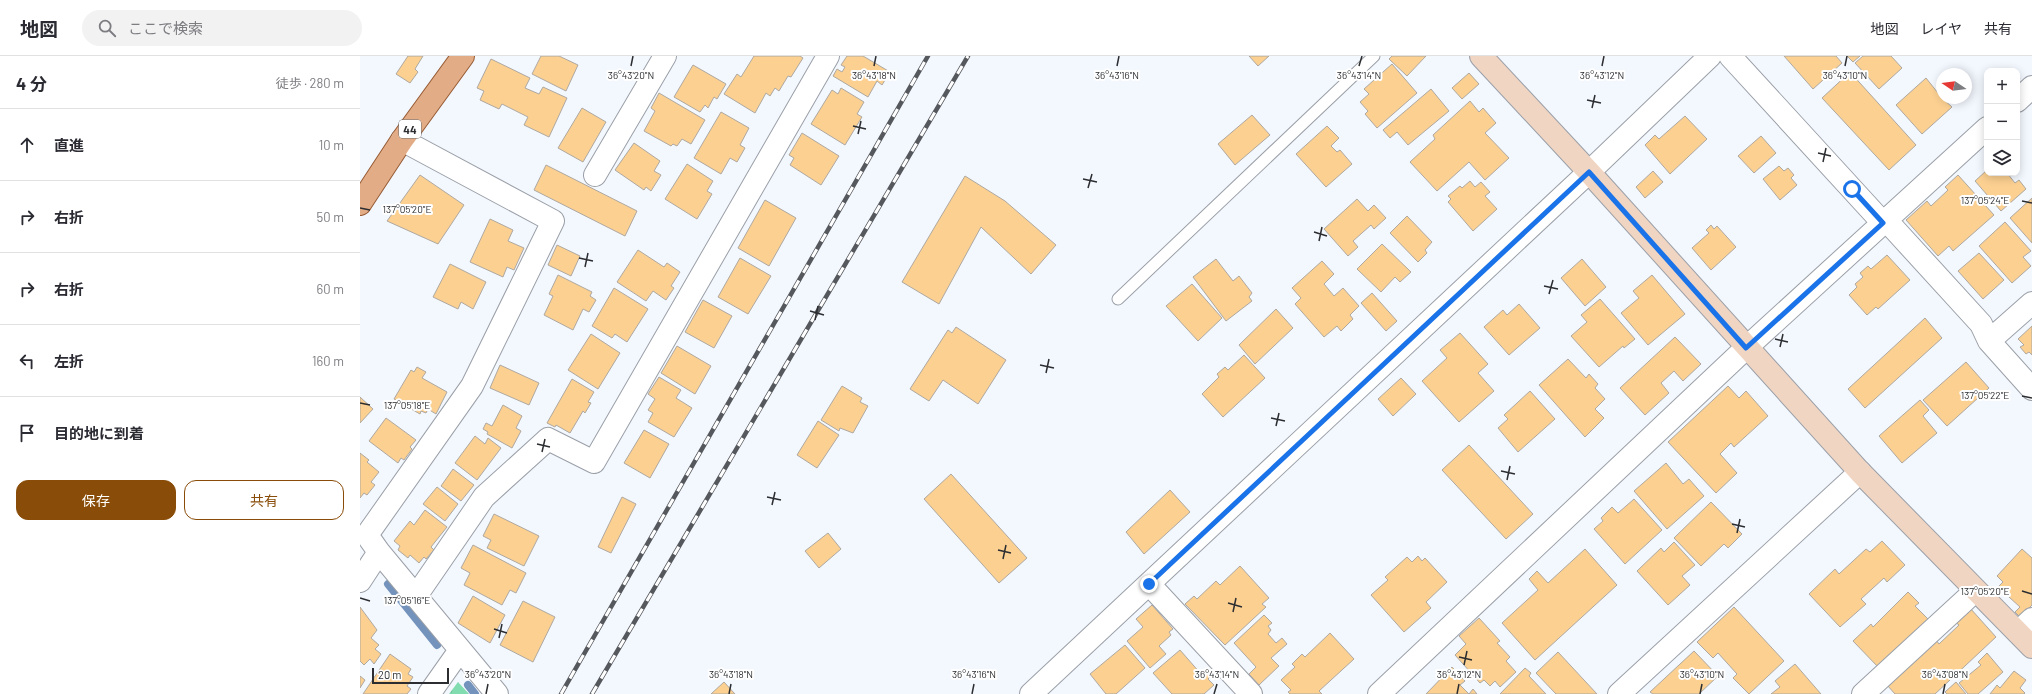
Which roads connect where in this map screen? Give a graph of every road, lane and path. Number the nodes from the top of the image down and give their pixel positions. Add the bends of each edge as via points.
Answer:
1 (463, 56) edge
2 (665, 56) edge
3 (828, 56) edge
4 (1374, 56) edge
5 (1481, 56) edge
6 (1710, 56) edge
7 (1730, 56) edge
8 (2032, 87) edge
9 (2020, 98) edge
10 (1984, 131) edge
11 (402, 140) junction
12 (1589, 172) junction
13 (596, 175) dead end
14 (360, 204) edge
15 (1885, 222) junction
16 (1118, 298) dead end
17 (2032, 303) edge
18 (1989, 341) junction
19 (1746, 348) junction
20 (2032, 389) edge
21 (1860, 472) junction
22 (369, 538) edge
23 (360, 581) edge
24 (1149, 584) junction
25 (1975, 591) junction
26 (416, 596) junction
27 (2027, 633) edge
28 (460, 650) junction
29 (429, 694) edge
30 (498, 694) edge
31 (1031, 694) edge
32 (1251, 694) edge
33 (1380, 694) edge
34 (1619, 694) edge
35 (1863, 694) edge

1 - 11 main road, 44
2 - 13 street
3 - 26 street via 594,462 548,439 484,497
4 - 16 lane
5 - 12 street
6 - 12 street
7 - 15 street
8 - 9 street
10 - 15 street
11 - 14 main road, 44
11 - 22 street via 553,221 472,386
12 - 19 street
12 - 24 street
15 - 18 street via 1981,324
15 - 19 street
17 - 18 street
18 - 20 street
19 - 21 street
19 - 33 street
21 - 25 street
21 - 34 street
22 - 23 street
22 - 26 street
24 - 31 street
24 - 32 street
25 - 27 street
25 - 35 street
26 - 28 street
28 - 29 street
28 - 30 street

